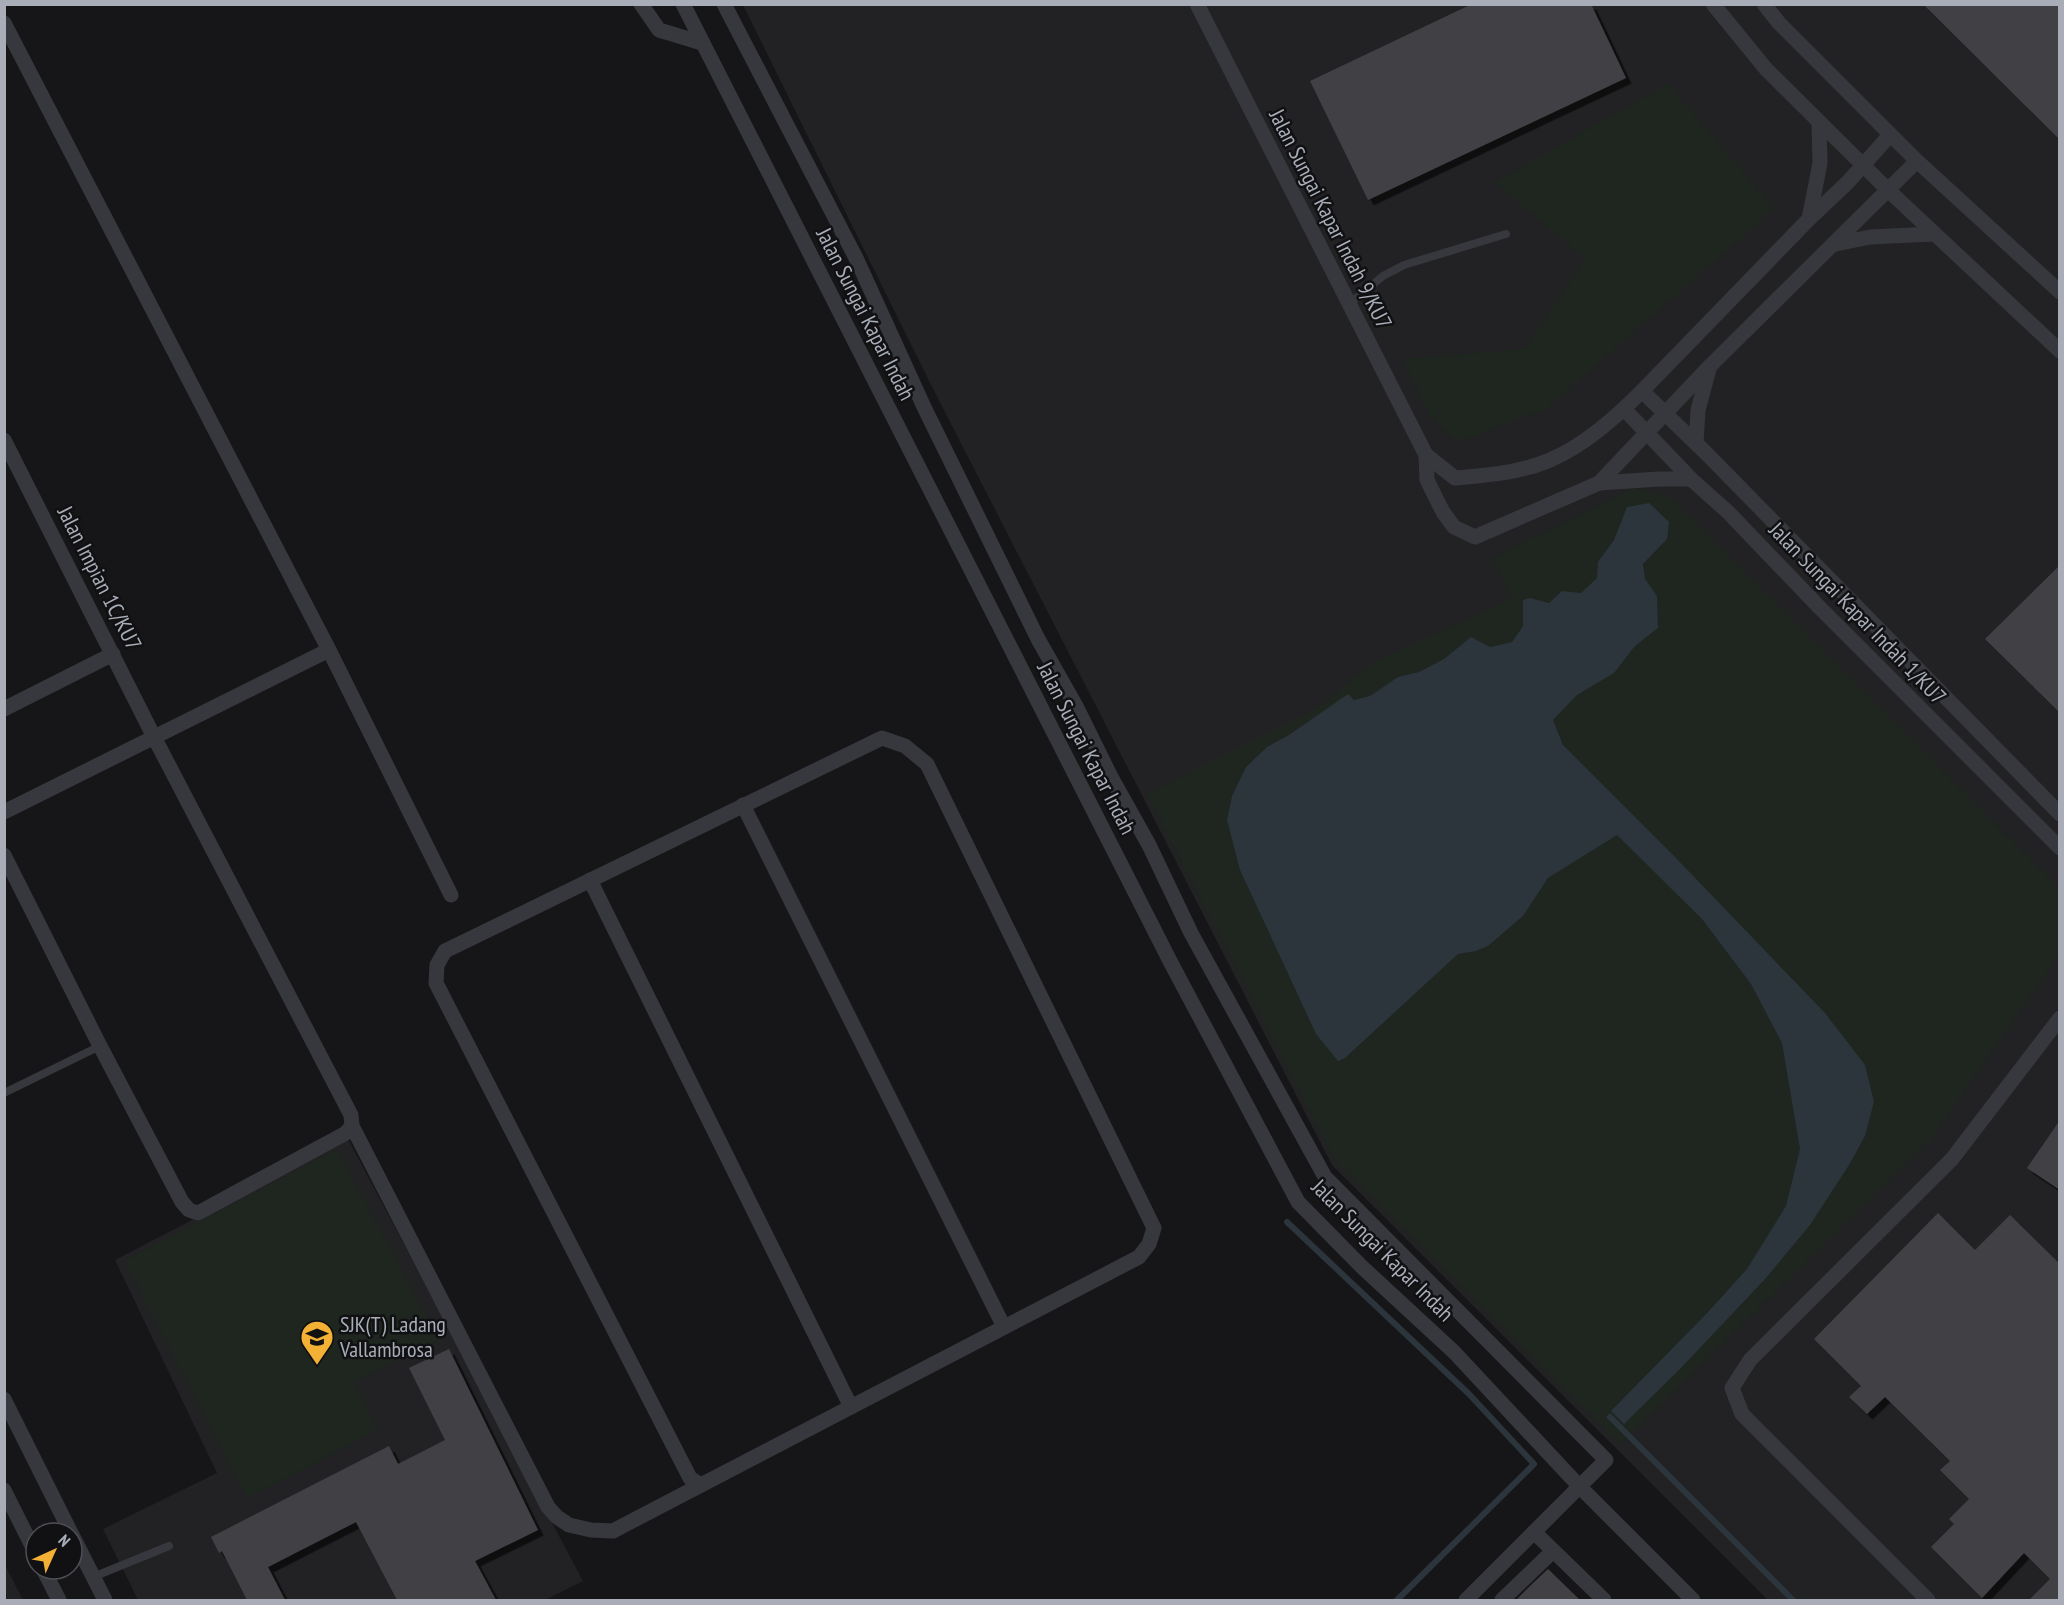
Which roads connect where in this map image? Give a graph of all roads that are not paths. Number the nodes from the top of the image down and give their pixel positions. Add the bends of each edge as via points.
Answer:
1 (640, 4) edge
2 (683, 4) edge
3 (724, 4) edge
4 (1197, 4) edge
5 (1713, 4) edge
6 (1764, 4) edge
7 (4, 23) edge
8 (702, 43) junction
9 (1819, 122) junction
10 (1890, 135) junction
11 (1917, 161) junction
12 (1863, 164) junction
13 (1888, 190) junction
14 (1809, 219) junction
15 (1506, 234) dead end
16 (1934, 234) junction
17 (1835, 244) junction
18 (2060, 292) edge
19 (1358, 296) junction
20 (2060, 351) edge
21 (1710, 366) junction
22 (1642, 391) junction
23 (1624, 409) junction
24 (1666, 413) junction
25 (1646, 432) junction
26 (4, 440) edge
27 (1701, 448) junction
28 (1425, 455) junction
29 (1692, 479) junction
30 (1599, 483) junction
31 (329, 650) junction
32 (113, 654) junction
33 (4, 709) edge
34 (154, 737) junction
35 (742, 806) junction
36 (4, 812) edge
37 (2060, 814) edge
38 (2060, 848) edge
39 (4, 855) edge
40 (590, 880) junction
41 (451, 895) dead end
42 (2060, 1018) edge
43 (100, 1046) junction
44 (4, 1093) edge
45 (352, 1125) junction
46 (1004, 1327) junction
47 (4, 1399) edge
48 (851, 1407) junction
49 (701, 1485) junction
50 (1580, 1487) junction
51 (4, 1490) edge
52 (65, 1521) edge
53 (24, 1530) edge
54 (1534, 1532) junction
55 (169, 1546) dead end
56 (1553, 1551) junction
57 (84, 1559) edge
58 (93, 1577) junction
59 (49, 1581) edge
60 (59, 1600) edge
61 (105, 1600) edge
62 (1466, 1600) edge
63 (1502, 1600) edge
64 (1604, 1600) edge
65 (1693, 1600) edge
66 (1928, 1600) edge

1 - 8 street via 659,30
2 - 8 street, Jalan Sungai Kapar Indah
3 - 50 street, Jalan Sungai Kapar Indah via 857,260 1038,639 1149,845 1191,933 1325,1177 1606,1461
4 - 19 street, Jalan Sungai Kapar Indah 9/KU7
5 - 9 street via 1766,69
6 - 10 street
7 - 31 street
8 - 50 street, Jalan Sungai Kapar Indah via 1171,963 1298,1202 1454,1352
9 - 12 street
9 - 14 street via 1820,163
10 - 11 street
10 - 12 street
11 - 13 street
11 - 18 street
12 - 13 street
12 - 14 street
13 - 16 street
13 - 17 street
14 - 22 street
15 - 19 lane via 1404,265
16 - 17 street via 1870,237
16 - 20 street
17 - 21 street
19 - 28 street, Jalan Sungai Kapar Indah 9/KU7
21 - 24 street
21 - 27 street via 1698,410
22 - 23 street
22 - 24 street, Jalan Sungai Kapar Indah 1/KU7
23 - 25 street, Jalan Sungai Kapar Indah 1/KU7
23 - 28 street via 1587,439 1550,460 1509,472 1455,478
24 - 25 street
24 - 27 street, Jalan Sungai Kapar Indah 1/KU7
25 - 29 street, Jalan Sungai Kapar Indah 1/KU7
25 - 30 street
26 - 32 street, Jalan Impian 1C/KU7
27 - 37 street, Jalan Sungai Kapar Indah 1/KU7
28 - 30 street via 1427,480 1443,512 1454,527 1474,537
29 - 30 street
29 - 38 street, Jalan Sungai Kapar Indah 1/KU7
31 - 34 street
31 - 41 street
32 - 33 street
32 - 34 street, Jalan Impian 1C/KU7
34 - 36 street
34 - 45 street, Jalan Impian 1C/KU7 via 351,1115
35 - 40 street
35 - 46 street
35 - 46 street, Jalan Impian 1C/KU7 via 882,738 905,747 927,764 1154,1228 1139,1257
39 - 43 street
40 - 48 street
40 - 49 street via 444,951 437,965 436,983 690,1478
42 - 66 street via 1952,1159 1750,1360 1732,1388 1743,1414
43 - 44 lane
43 - 45 street via 182,1202 198,1213 346,1133
45 - 49 street, Jalan Impian 1C/KU7 via 548,1507 557,1517 569,1525 613,1531
46 - 48 street, Jalan Impian 1C/KU7
47 - 52 street
48 - 49 street, Jalan Impian 1C/KU7
50 - 54 street
50 - 65 street
51 - 53 street
54 - 56 street
54 - 62 street
55 - 58 lane
56 - 63 street
56 - 64 street
57 - 58 street
58 - 61 street
59 - 60 street

